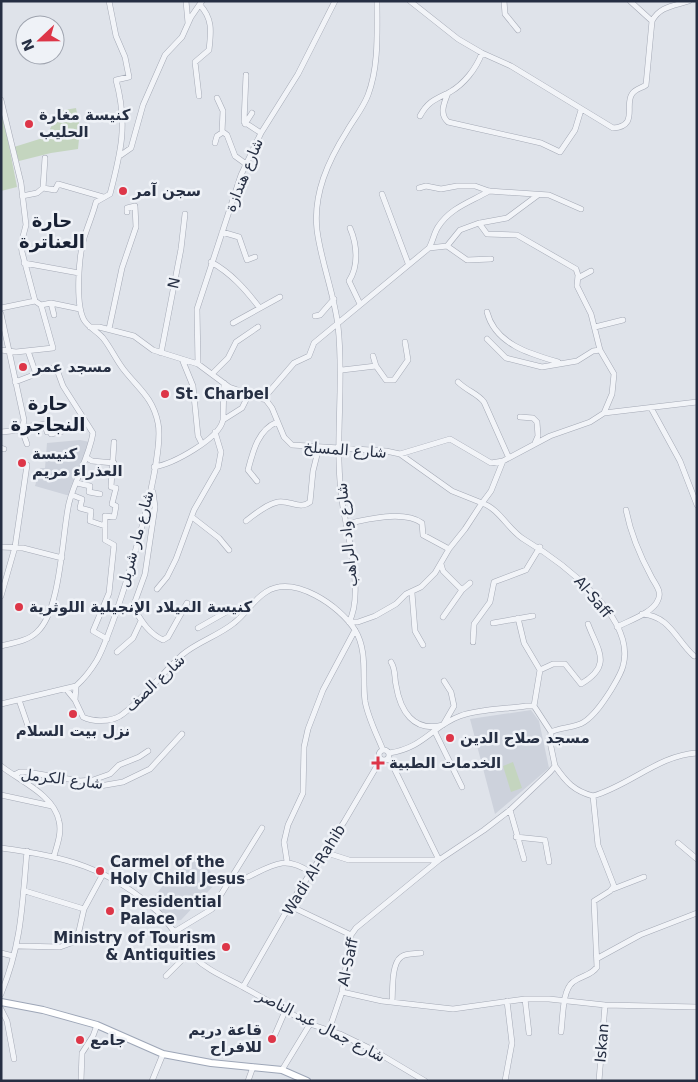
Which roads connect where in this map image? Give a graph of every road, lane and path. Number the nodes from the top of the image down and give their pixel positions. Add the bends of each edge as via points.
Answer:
1 (109, 1) edge
2 (186, 1) edge
3 (335, 1) edge
4 (377, 1) edge
5 (410, 1) edge
6 (504, 1) edge
7 (630, 1) edge
8 (663, 1) edge
9 (689, 1) edge
10 (201, 3) edge
11 (659, 10) junction
12 (652, 21) junction
13 (188, 24) junction
14 (518, 30) dead end
15 (482, 53) junction
16 (246, 75) dead end
17 (448, 93) junction
18 (199, 96) dead end
19 (217, 98) dead end
20 (1, 100) edge
21 (581, 110) junction
22 (252, 113) dead end
23 (420, 116) dead end
24 (245, 124) junction
25 (222, 132) junction
26 (261, 133) junction
27 (214, 143) dead end
28 (121, 155) junction
29 (45, 158) dead end
30 (246, 164) junction
31 (43, 188) junction
32 (419, 188) dead end
33 (490, 191) junction
34 (382, 194) dead end
35 (538, 195) junction
36 (22, 196) junction
37 (103, 197) junction
38 (581, 209) dead end
39 (127, 212) dead end
40 (185, 214) dead end
41 (479, 223) junction
42 (350, 228) dead end
43 (222, 232) junction
44 (447, 246) junction
45 (429, 248) junction
46 (255, 257) dead end
47 (491, 259) dead end
48 (211, 262) junction
49 (24, 263) junction
50 (408, 263) junction
51 (591, 271) dead end
52 (80, 273) junction
53 (578, 278) junction
54 (280, 297) dead end
55 (334, 299) junction
56 (36, 301) junction
57 (51, 303) junction
58 (360, 304) junction
59 (41, 305) junction
60 (259, 307) junction
61 (1, 308) edge
62 (80, 310) junction
63 (487, 312) dead end
64 (1, 314) edge
65 (54, 316) dead end
66 (315, 316) dead end
67 (624, 320) dead end
68 (234, 323) dead end
69 (338, 325) junction
70 (90, 327) junction
71 (258, 327) dead end
72 (595, 327) junction
73 (109, 329) junction
74 (487, 339) dead end
75 (405, 342) dead end
76 (1, 350) edge
77 (9, 350) junction
78 (600, 350) junction
79 (28, 351) junction
80 (161, 353) junction
81 (373, 356) dead end
82 (182, 359) junction
83 (561, 363) junction
84 (198, 364) junction
85 (376, 366) junction
86 (342, 370) junction
87 (213, 373) junction
88 (36, 374) junction
89 (15, 382) junction
90 (458, 382) dead end
91 (224, 383) junction
92 (248, 396) junction
93 (263, 399) junction
94 (697, 402) edge
95 (651, 408) junction
96 (604, 414) junction
97 (520, 417) dead end
98 (223, 420) junction
99 (76, 421) dead end
100 (277, 422) junction
101 (22, 428) junction
102 (1, 432) edge
103 (215, 432) junction
104 (114, 442) dead end
105 (27, 444) dead end
106 (202, 444) junction
107 (534, 444) junction
108 (318, 447) junction
109 (339, 448) junction
110 (400, 454) junction
111 (508, 456) junction
112 (87, 458) junction
113 (503, 461) junction
114 (114, 463) junction
115 (27, 465) dead end
116 (154, 467) junction
117 (152, 479) junction
118 (256, 481) dead end
119 (77, 483) junction
120 (697, 484) edge
121 (690, 487) junction
122 (100, 494) dead end
123 (72, 496) junction
124 (482, 503) junction
125 (697, 505) edge
126 (626, 510) dead end
127 (192, 517) junction
128 (246, 521) dead end
129 (346, 524) junction
130 (105, 526) junction
131 (1, 547) edge
132 (15, 547) junction
133 (540, 548) junction
134 (449, 549) junction
135 (229, 550) dead end
136 (62, 558) junction
137 (441, 561) junction
138 (442, 570) junction
139 (435, 573) junction
140 (470, 583) dead end
141 (157, 589) dead end
142 (462, 590) junction
143 (412, 593) junction
144 (1, 596) edge
145 (187, 603) dead end
146 (246, 610) junction
147 (640, 614) junction
148 (532, 616) dead end
149 (443, 617) dead end
150 (518, 618) junction
151 (141, 621) junction
152 (349, 622) junction
153 (493, 623) dead end
154 (588, 624) dead end
155 (617, 627) junction
156 (198, 628) dead end
157 (355, 630) junction
158 (107, 638) junction
159 (473, 642) dead end
160 (423, 645) dead end
161 (1, 646) edge
162 (117, 652) dead end
163 (694, 656) dead end
164 (391, 662) dead end
165 (540, 670) junction
166 (444, 681) dead end
167 (76, 686) junction
168 (66, 689) junction
169 (19, 700) junction
170 (74, 700) junction
171 (1, 704) edge
172 (534, 706) junction
173 (442, 725) junction
174 (435, 732) junction
175 (551, 732) junction
176 (38, 734) dead end
177 (182, 734) dead end
178 (148, 751) dead end
179 (697, 753) edge
180 (387, 754) junction
181 (381, 759) junction
182 (1, 766) edge
183 (555, 766) junction
184 (14, 775) junction
185 (93, 780) junction
186 (462, 787) dead end
187 (1, 795) edge
188 (593, 796) junction
189 (52, 806) junction
190 (510, 810) junction
191 (262, 828) dead end
192 (516, 837) junction
193 (678, 843) dead end
194 (1, 848) edge
195 (27, 851) junction
196 (324, 852) junction
197 (54, 856) junction
198 (524, 859) dead end
199 (697, 859) edge
200 (439, 860) junction
201 (287, 861) junction
202 (549, 862) dead end
203 (310, 872) junction
204 (103, 874) junction
205 (248, 877) dead end
206 (644, 877) dead end
207 (613, 889) junction
208 (26, 891) junction
209 (290, 906) junction
210 (84, 909) junction
211 (697, 913) edge
212 (174, 932) junction
213 (351, 935) junction
214 (18, 946) junction
215 (190, 952) junction
216 (1, 953) edge
217 (420, 953) dead end
218 (13, 956) junction
219 (598, 958) junction
220 (166, 976) dead end
221 (247, 981) joint
222 (243, 987) junction
223 (342, 992) junction
224 (1, 994) edge
225 (525, 999) junction
226 (566, 1000) junction
227 (508, 1001) junction
228 (1, 1002) edge
229 (392, 1002) junction
230 (606, 1005) junction
231 (697, 1007) edge
232 (1, 1008) edge
233 (286, 1009) junction
234 (310, 1024) junction
235 (97, 1025) junction
236 (330, 1030) junction
237 (561, 1032) dead end
238 (529, 1033) dead end
239 (273, 1039) dead end
240 (162, 1054) junction
241 (14, 1059) dead end
242 (253, 1068) junction
243 (282, 1070) junction
244 (81, 1081) edge
245 (152, 1081) edge
246 (248, 1081) edge
247 (307, 1081) edge
248 (425, 1081) edge
249 (505, 1081) edge
250 (599, 1081) edge

1 - 28 street via 129,77 116,80 122,103
2 - 13 street
3 - 26 street, شارع هندازة via 298,74
4 - 55 street, شارع واد الراهب via 376,45 370,88 331,159 316,203 317,232
5 - 15 street via 458,39
6 - 14 street via 505,14
7 - 12 street
8 - 11 street
9 - 11 street
10 - 13 street
10 - 18 street via 210,18 212,31 209,50 195,62
11 - 12 street
12 - 21 street via 646,85 630,98 631,114 628,119 613,128
13 - 28 street via 165,55 142,105 131,148
15 - 17 street via 469,76
15 - 21 street via 511,66
16 - 24 street
17 - 21 street via 443,110 448,122 541,143 560,152 576,130
17 - 23 street via 427,104
19 - 25 street via 223,111
20 - 36 street
22 - 24 street
24 - 26 street
25 - 27 street
25 - 30 street via 227,135 235,156
26 - 30 street, شارع هندازة
28 - 37 street via 110,194
29 - 31 street
30 - 43 street, شارع هندازة
31 - 36 street via 37,193
31 - 37 street via 55,190 58,184
32 - 33 street via 426,186 441,190 475,186
33 - 35 street
33 - 45 street via 447,216
34 - 50 street
35 - 38 street via 549,195
35 - 41 street via 507,218
36 - 49 street via 26,224 22,244
37 - 52 street via 96,202 84,238
39 - 73 street via 127,208 135,206 136,227 122,268
40 - 80 street, N
41 - 44 street via 460,230
41 - 53 street via 489,235 510,234 531,242 576,269
42 - 58 street via 355,238 356,256 349,281
43 - 46 street via 239,237 248,260
43 - 48 street, شارع هندازة
44 - 45 street
44 - 47 street via 467,260
45 - 50 street
48 - 60 street via 244,288
48 - 84 street, شارع هندازة via 196,309
49 - 52 street
49 - 56 street
50 - 58 street via 384,287
51 - 53 street
52 - 62 street
53 - 72 street via 577,286
54 - 60 street
55 - 66 street via 320,315
55 - 69 street, شارع واد الراهب
56 - 59 street
56 - 61 street
57 - 59 street
57 - 62 street
57 - 65 street
58 - 69 street
59 - 79 street via 52,348
60 - 68 street
62 - 70 street, شارع مار شربل
63 - 83 street via 501,338 528,352
64 - 77 street
67 - 72 street
69 - 86 street, شارع واد الراهب
69 - 93 street via 314,343 309,356 294,363
70 - 73 street
70 - 116 street, شارع مار شربل via 102,337 124,370 151,400 160,435
71 - 87 street via 236,342 228,358
72 - 78 street
73 - 80 street via 134,336
74 - 83 street via 506,358 516,362 542,367
75 - 85 street via 408,360 394,380 386,380
76 - 77 street
77 - 79 street
77 - 89 street
78 - 83 street via 577,361
78 - 96 street via 614,378 611,400
79 - 88 street
80 - 82 street
81 - 85 street
82 - 84 street
82 - 106 street via 193,386 198,436
84 - 87 street
85 - 86 street
86 - 109 street, شارع واد الراهب
87 - 91 street
88 - 89 street
88 - 112 street via 56,368 63,386 93,433
89 - 101 street via 24,420
90 - 111 street via 484,402
91 - 92 street
91 - 98 street
92 - 93 street
92 - 98 street via 242,408
93 - 100 street, شارع المسلخ via 269,403
94 - 95 street
95 - 96 street
95 - 121 street via 680,461
96 - 107 street
97 - 107 street via 537,422
98 - 103 street
99 - 101 street via 79,427 51,434 45,424
100 - 108 street, شارع المسلخ via 292,445
100 - 118 street via 262,430 255,448 248,470
101 - 102 street
101 - 105 street
103 - 106 street
103 - 127 street via 221,452 218,468
104 - 114 street
106 - 116 street via 173,462
107 - 111 street
108 - 109 street, شارع المسلخ
108 - 128 street via 310,502 301,506 275,503
109 - 110 street, شارع المسلخ
109 - 129 street, شارع واد الراهب
110 - 113 street via 450,439 491,463
110 - 124 street, شارع المسلخ via 452,491
111 - 113 street
112 - 114 street
112 - 119 street
113 - 124 street via 491,491
114 - 130 street via 111,487 116,488 112,504 116,506 114,517 105,516
115 - 132 street
116 - 117 street, شارع مار شربل
117 - 151 street via 155,507 145,574 133,607
117 - 158 street, شارع مار شربل via 130,567
119 - 122 street via 90,486 89,492
119 - 123 street
120 - 121 street
121 - 125 street
123 - 130 street via 82,498 80,508 91,511 90,522
123 - 136 street
124 - 133 street, Al-Saff via 490,506 520,536
124 - 134 street
126 - 147 street via 637,551 659,592 658,602
127 - 135 street
127 - 141 street via 176,559
129 - 134 street via 380,517 416,518 422,523 422,535
129 - 152 street, شارع واد الراهب via 354,576 353,616
130 - 158 street via 106,540 114,545 109,593 93,631
131 - 132 street
132 - 136 street
132 - 144 street
133 - 155 street, Al-Saff via 556,558 593,593
133 - 159 street via 526,570 494,582 490,602 474,624
134 - 137 street
136 - 161 street via 48,613 38,632 19,642
137 - 138 street
137 - 139 street
138 - 139 street
138 - 142 street
139 - 143 street
140 - 142 street
142 - 149 street
143 - 152 street via 375,616
143 - 160 street via 415,631
145 - 151 street via 168,638 163,640
146 - 152 street, شارع الصف via 264,593 276,587 296,587 316,597
146 - 156 street via 228,611
146 - 170 street, شارع الصف via 226,629 184,654 119,717 88,720 78,711
147 - 155 street
147 - 163 street via 654,617 670,627
148 - 150 street
150 - 153 street
150 - 165 street via 524,644
151 - 162 street via 133,638
152 - 157 street
154 - 165 street via 601,656 594,674 581,684 565,664 553,664
155 - 175 street, Al-Saff via 624,658 612,688 586,721
157 - 180 street via 363,655 365,700
157 - 201 street via 323,690 308,729 304,747 303,792 284,842
158 - 167 street, شارع مار شربل via 97,660
164 - 173 street via 396,671 396,687 409,719 430,727
165 - 172 street
166 - 173 street via 454,706
167 - 168 street
167 - 170 street
168 - 169 street
168 - 170 street
169 - 171 street
169 - 176 street via 28,726
172 - 173 street via 460,716
172 - 175 street
173 - 174 street
174 - 180 street via 411,747
174 - 186 street
175 - 183 street
177 - 185 street, شارع الكرمل via 150,769 112,785 100,786
178 - 185 street via 119,765 110,774
179 - 188 street via 673,757 626,783
180 - 181 street via 385,760
180 - 181 street, Wadi Al-Rahib via 380,754
180 - 200 street
181 - 196 street, Wadi Al-Rahib
182 - 184 street
183 - 188 street via 569,786 579,793
183 - 190 street, Al-Saff
184 - 185 street, شارع الكرمل via 20,772
184 - 189 street
187 - 189 street
188 - 207 street via 598,845
189 - 197 street via 59,821
190 - 192 street
190 - 200 street, Al-Saff
191 - 212 street via 212,909
192 - 198 street
192 - 202 street via 545,840
193 - 199 street
194 - 195 street, شارع جمال عبد الناصر
195 - 197 street, شارع جمال عبد الناصر
195 - 208 street
196 - 200 street via 349,860
196 - 203 street, Wadi Al-Rahib
197 - 204 street, شارع جمال عبد الناصر
200 - 213 street, Al-Saff
201 - 203 street
201 - 205 street
203 - 209 street, Wadi Al-Rahib
204 - 210 street
204 - 212 street, شارع جمال عبد الناصر via 137,894 159,913
206 - 207 street
207 - 219 street via 594,900
208 - 210 street
208 - 214 street
209 - 213 street
209 - 221 street, Wadi Al-Rahib
210 - 214 street via 80,931 74,942 60,947
211 - 219 street via 640,935
212 - 215 street, شارع جمال عبد الناصر
213 - 223 street, Al-Saff
214 - 218 street
215 - 220 street
215 - 222 street, شارع جمال عبد الناصر via 210,969
216 - 218 street
217 - 229 street via 399,958
218 - 224 street
219 - 226 street via 593,973 571,983
221 - 222 street, شارع جمال عبد الناصر
222 - 233 street, شارع جمال عبد الناصر
223 - 229 street
223 - 236 street, Al-Saff
225 - 226 street
225 - 227 street
225 - 238 street
226 - 230 street
226 - 237 street
227 - 229 street via 453,1009
227 - 249 street via 512,1043
228 - 235 main road
230 - 231 street
230 - 250 street, Iskan
232 - 241 street via 7,1021
233 - 234 street, شارع جمال عبد الناصر
233 - 239 street
234 - 236 street, شارع جمال عبد الناصر
234 - 243 street
235 - 240 main road
235 - 244 street via 82,1053
236 - 248 street, شارع جمال عبد الناصر via 373,1050
240 - 242 main road
240 - 245 street
242 - 243 main road
242 - 246 street
243 - 247 main road

